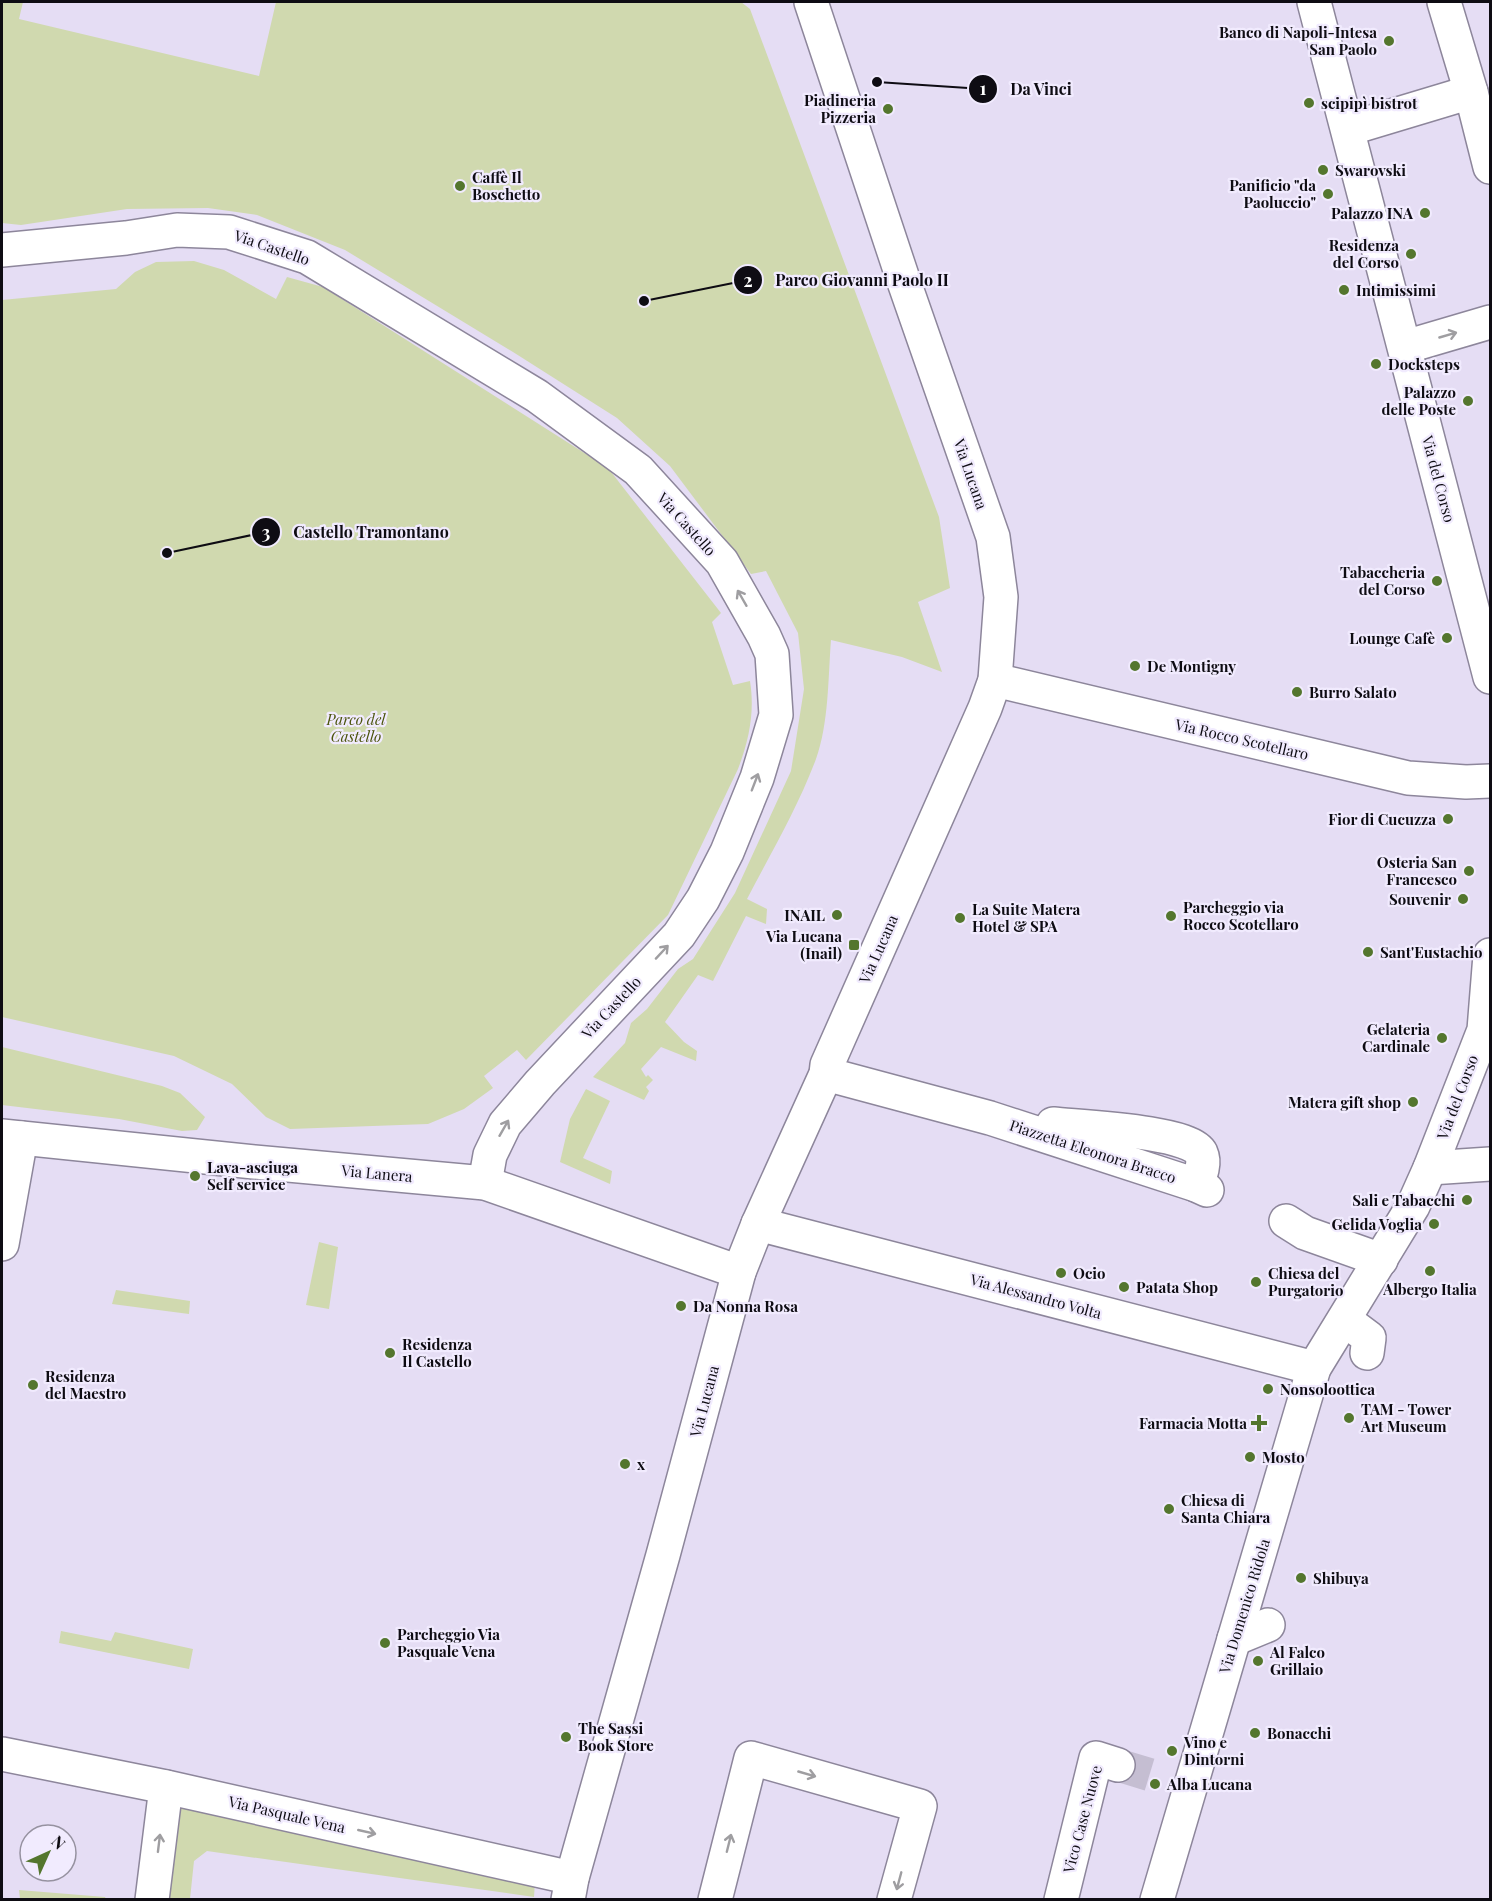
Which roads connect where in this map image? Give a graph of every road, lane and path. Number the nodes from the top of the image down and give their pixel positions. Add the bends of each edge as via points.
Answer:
1 (811, 2) edge
2 (1314, 2) edge
3 (1444, 2) edge
4 (1471, 92) junction
5 (1348, 129) junction
6 (1491, 167) edge
7 (2, 250) edge
8 (1491, 322) edge
9 (1405, 347) junction
10 (1491, 677) edge
11 (995, 680) junction
12 (1491, 781) edge
13 (1491, 955) edge
14 (826, 1074) junction
15 (11, 1137) edge
16 (1491, 1164) edge
17 (1430, 1168) junction
18 (486, 1183) junction
19 (1202, 1188) dead end
20 (1286, 1221) dead end
21 (758, 1224) junction
22 (2, 1245) edge
23 (1381, 1260) junction
24 (739, 1272) junction
25 (1345, 1320) junction
26 (1367, 1353) dead end
27 (1314, 1368) junction
28 (1268, 1625) dead end
29 (1234, 1639) junction
30 (2, 1754) edge
31 (1118, 1765) tunnel mouth
32 (166, 1787) junction
33 (570, 1888) edge
34 (152, 1899) edge
35 (715, 1899) edge
36 (894, 1899) edge
37 (1061, 1899) edge
38 (1157, 1899) edge

1 - 11 street, Via Lucana via 993,537 1001,597
2 - 5 street, Via del Corso
3 - 4 street
4 - 5 street
4 - 6 street
5 - 9 street, Via del Corso
18 -> 7 street, Via Castello via 490,1155 505,1124 679,935 722,862 757,778 776,715 772,654 764,636 722,562 638,470 537,396 307,257 229,232 177,230
9 -> 8 street
9 - 10 street, Via del Corso
11 - 12 street, Via Rocco Scotellaro via 1408,778
11 - 14 street, Via Lucana
13 - 17 street, Via del Corso via 1484,1030
14 - 19 street, Piazzetta Eleonora Bracco via 990,1118
14 - 21 street, Via Lucana
15 - 18 street, Via Lanera
15 - 22 street
16 - 17 street
17 - 23 street, Via Domenico Ridola
18 - 24 street, Via Lanera
20 - 23 street via 1305,1233
21 - 24 street, Via Lucana
21 - 27 street, Via Alessandro Volta
23 - 25 street, Via Domenico Ridola
24 - 33 street, Via Lucana
25 - 26 street via 1369,1338
25 - 27 street, Via Domenico Ridola
27 - 29 street, Via Domenico Ridola
28 - 29 street
29 - 38 street, Via Domenico Ridola via 1177,1783
30 - 32 street, Via Pasquale Vena
31 - 37 street, Vico Case Nuove via 1096,1758
32 -> 33 street, Via Pasquale Vena
34 -> 32 street
35 -> 36 street via 751,1758 920,1806

